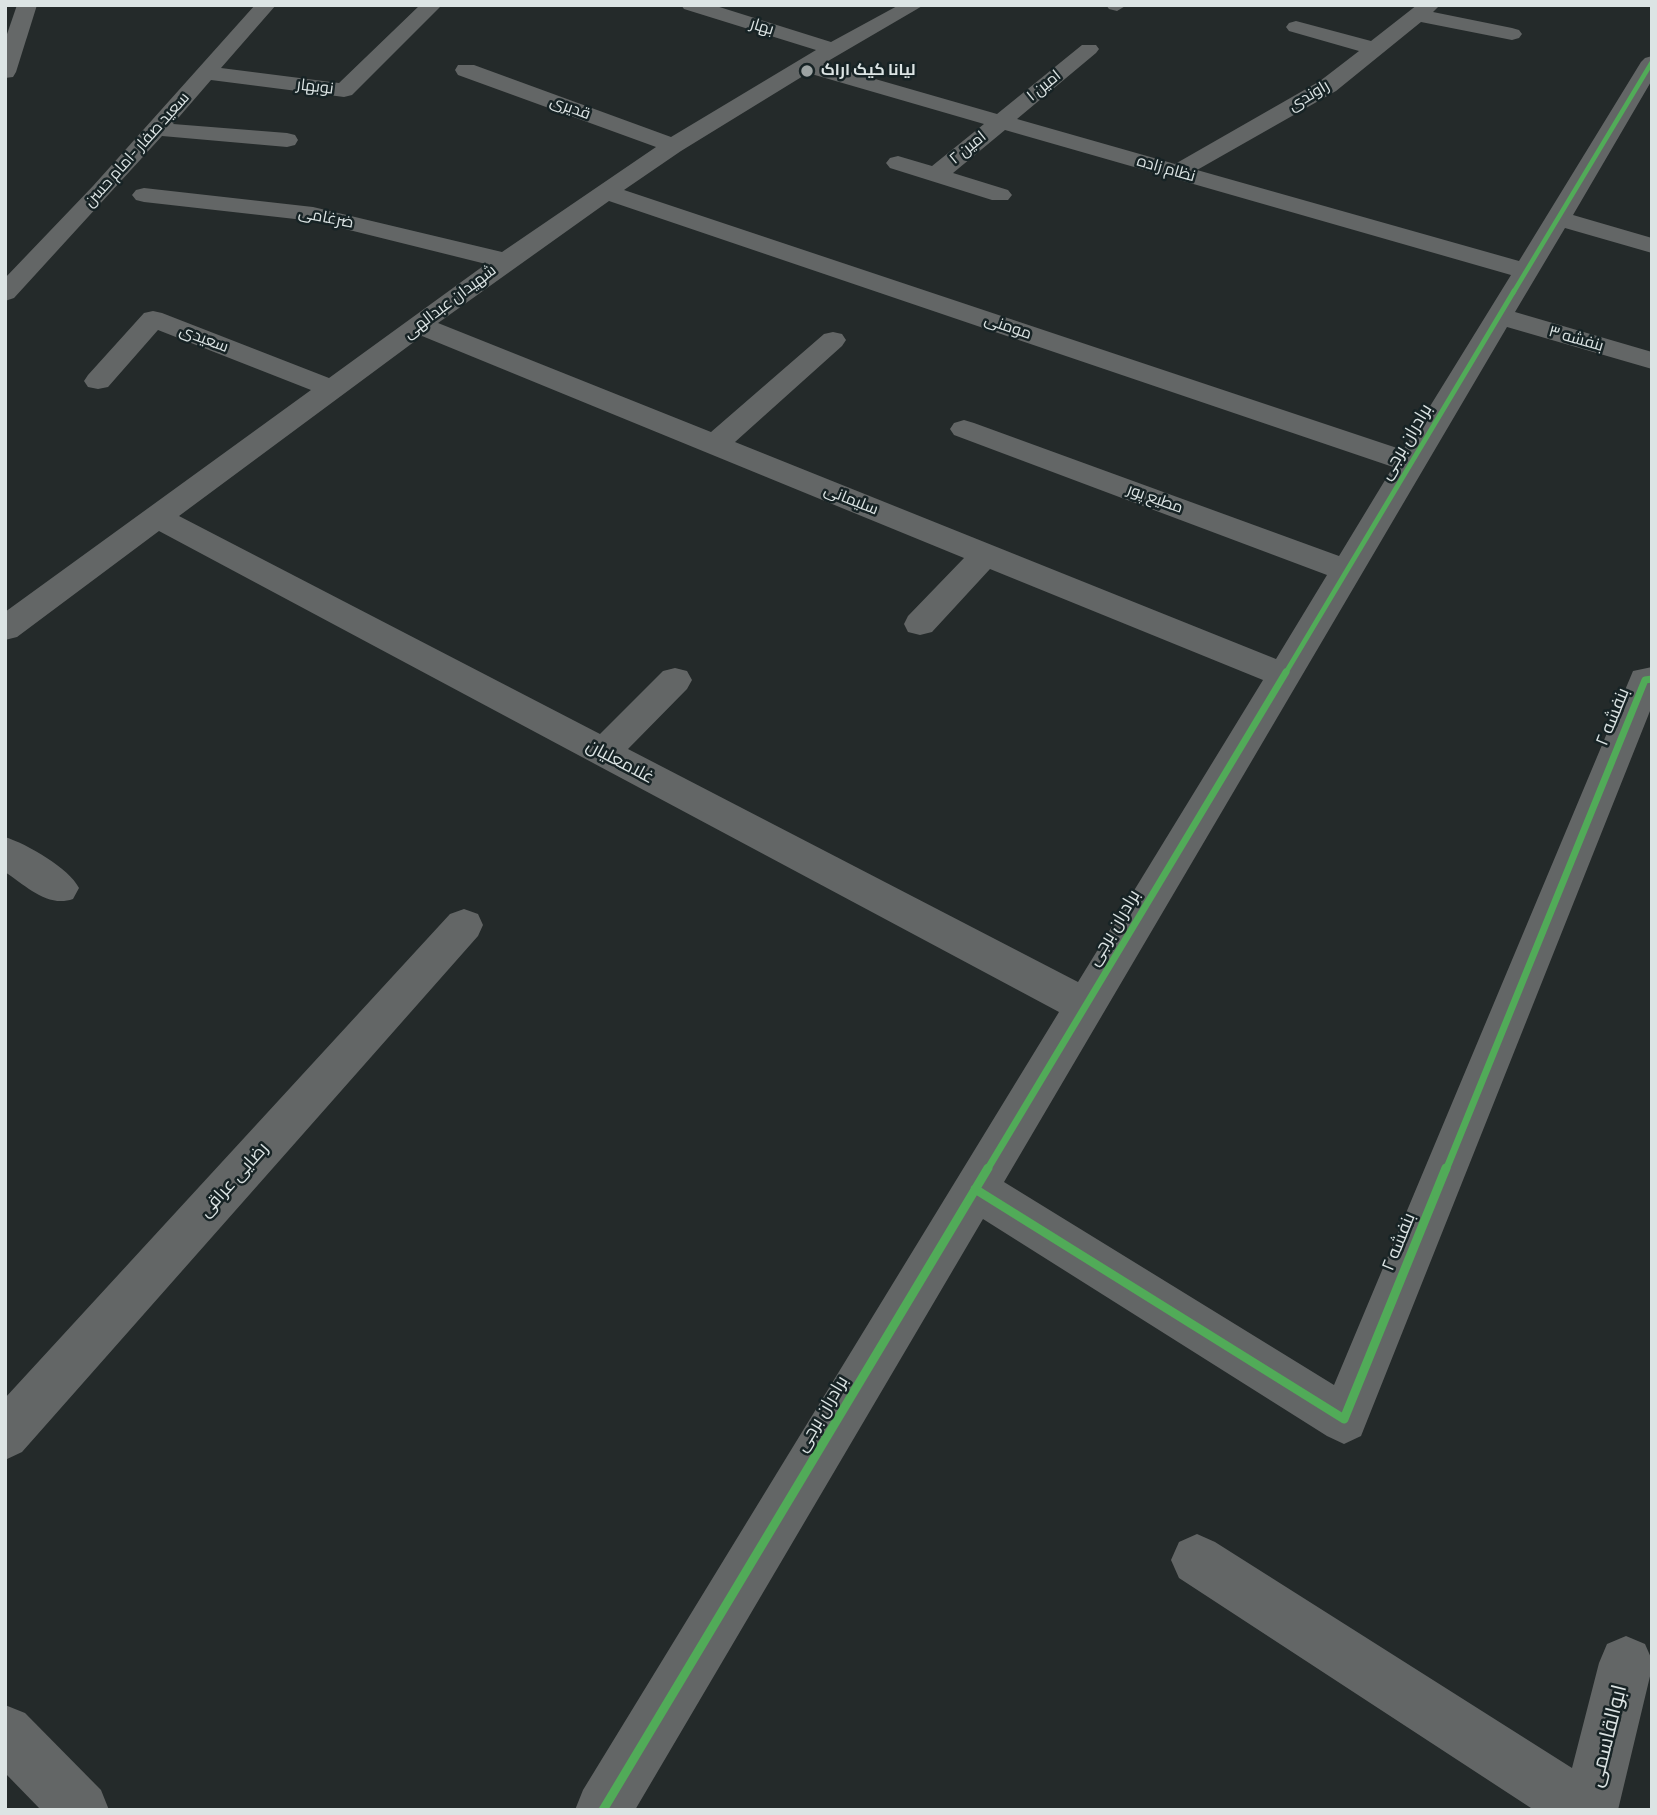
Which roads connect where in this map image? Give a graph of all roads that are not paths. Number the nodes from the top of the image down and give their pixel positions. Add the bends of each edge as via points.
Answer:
1 (27, 5) edge
2 (266, 5) edge
3 (432, 5) edge
4 (691, 5) edge
5 (914, 5) edge
6 (1423, 10) edge
7 (1296, 27) dead end
8 (1512, 34) dead end
9 (833, 49) junction
10 (1375, 49) junction
11 (1089, 50) dead end
12 (1652, 62) edge
13 (805, 66) junction
14 (466, 70) dead end
15 (5, 72) edge
16 (206, 73) junction
17 (1639, 109) edge
18 (1000, 122) junction
19 (157, 129) junction
20 (287, 139) dead end
21 (673, 146) junction
22 (898, 163) dead end
23 (1177, 172) junction
24 (936, 175) junction
25 (606, 192) junction
26 (144, 195) dead end
27 (1000, 195) dead end
28 (1558, 218) junction
29 (1652, 246) edge
30 (506, 261) junction
31 (1526, 271) junction
32 (5, 292) edge
33 (1499, 316) junction
34 (419, 325) junction
35 (833, 340) dead end
36 (1652, 361) edge
37 (98, 382) dead end
38 (333, 389) junction
39 (964, 429) dead end
40 (714, 445) junction
41 (1411, 463) junction
42 (156, 517) junction
43 (986, 554) junction
44 (1346, 570) junction
45 (920, 624) dead end
46 (5, 629) edge
47 (1283, 675) junction
48 (1652, 679) edge
49 (675, 680) dead end
50 (604, 753) junction
51 (5, 852) edge
52 (60, 888) dead end
53 (464, 925) dead end
54 (1085, 1006) junction
55 (975, 1189) junction
56 (5, 1435) edge
57 (1197, 1560) dead end
58 (1626, 1663) dead end
59 (5, 1733) edge
60 (81, 1810) edge
61 (603, 1810) edge
62 (1588, 1810) edge

1 - 15 main road
2 - 16 street, سعید صفار -امام حسن
3 - 16 street, نوبهار via 344,90
4 - 9 street, بهار
5 - 9 street, شهیدان عبدالهی
6 - 8 street
6 - 10 street, راوندی
7 - 10 street
9 - 13 street, شهیدان عبدالهی
10 - 23 street, راوندی via 1328,86
11 - 18 street, امین ۱
12 - 17 street, برادران برجی
13 - 18 street, نظام زاده
13 - 21 street, شهیدان عبدالهی
14 - 21 street, قدیری
16 - 19 street, سعید صفار -امام حسن
17 - 28 street, برادران برجی
18 - 23 street, نظام زاده
18 - 24 street, امین ۲
19 - 20 street
19 - 32 street, سعید صفار -امام حسن
21 - 25 street, شهیدان عبدالهی
22 - 24 street
23 - 31 street, نظام زاده
24 - 27 street
25 - 30 street, شهیدان عبدالهی
25 - 41 street, مومنی
26 - 30 street, ضرغامی via 313,214
28 - 29 street
28 - 31 street, برادران برجی
30 - 34 street, شهیدان عبدالهی
31 - 33 street, برادران برجی
33 - 36 street, بنفشه ۳
33 - 41 street, برادران برجی
34 - 38 street, شهیدان عبدالهی
34 - 40 street, سلیمانی
35 - 40 street
37 - 38 street, سعیدی via 153,319
38 - 42 street, شهیدان عبدالهی
39 - 44 street, مطیع پور
40 - 43 street, سلیمانی
41 - 44 street, برادران برجی
42 - 46 street, شهیدان عبدالهی
42 - 50 street, غلامعلیان
43 - 45 street
43 - 47 street, سلیمانی
44 - 47 street, برادران برجی
47 - 54 street, برادران برجی
48 - 55 street, بنفشه ۲ via 1645,680 1344,1419
49 - 50 street
50 - 54 street, غلامعلیان
51 - 52 street
53 - 56 street, رضایی عراقی
54 - 55 street, برادران برجی
55 - 61 street, برادران برجی
57 - 62 street
58 - 62 street, ابوالقاسمی
59 - 60 street

